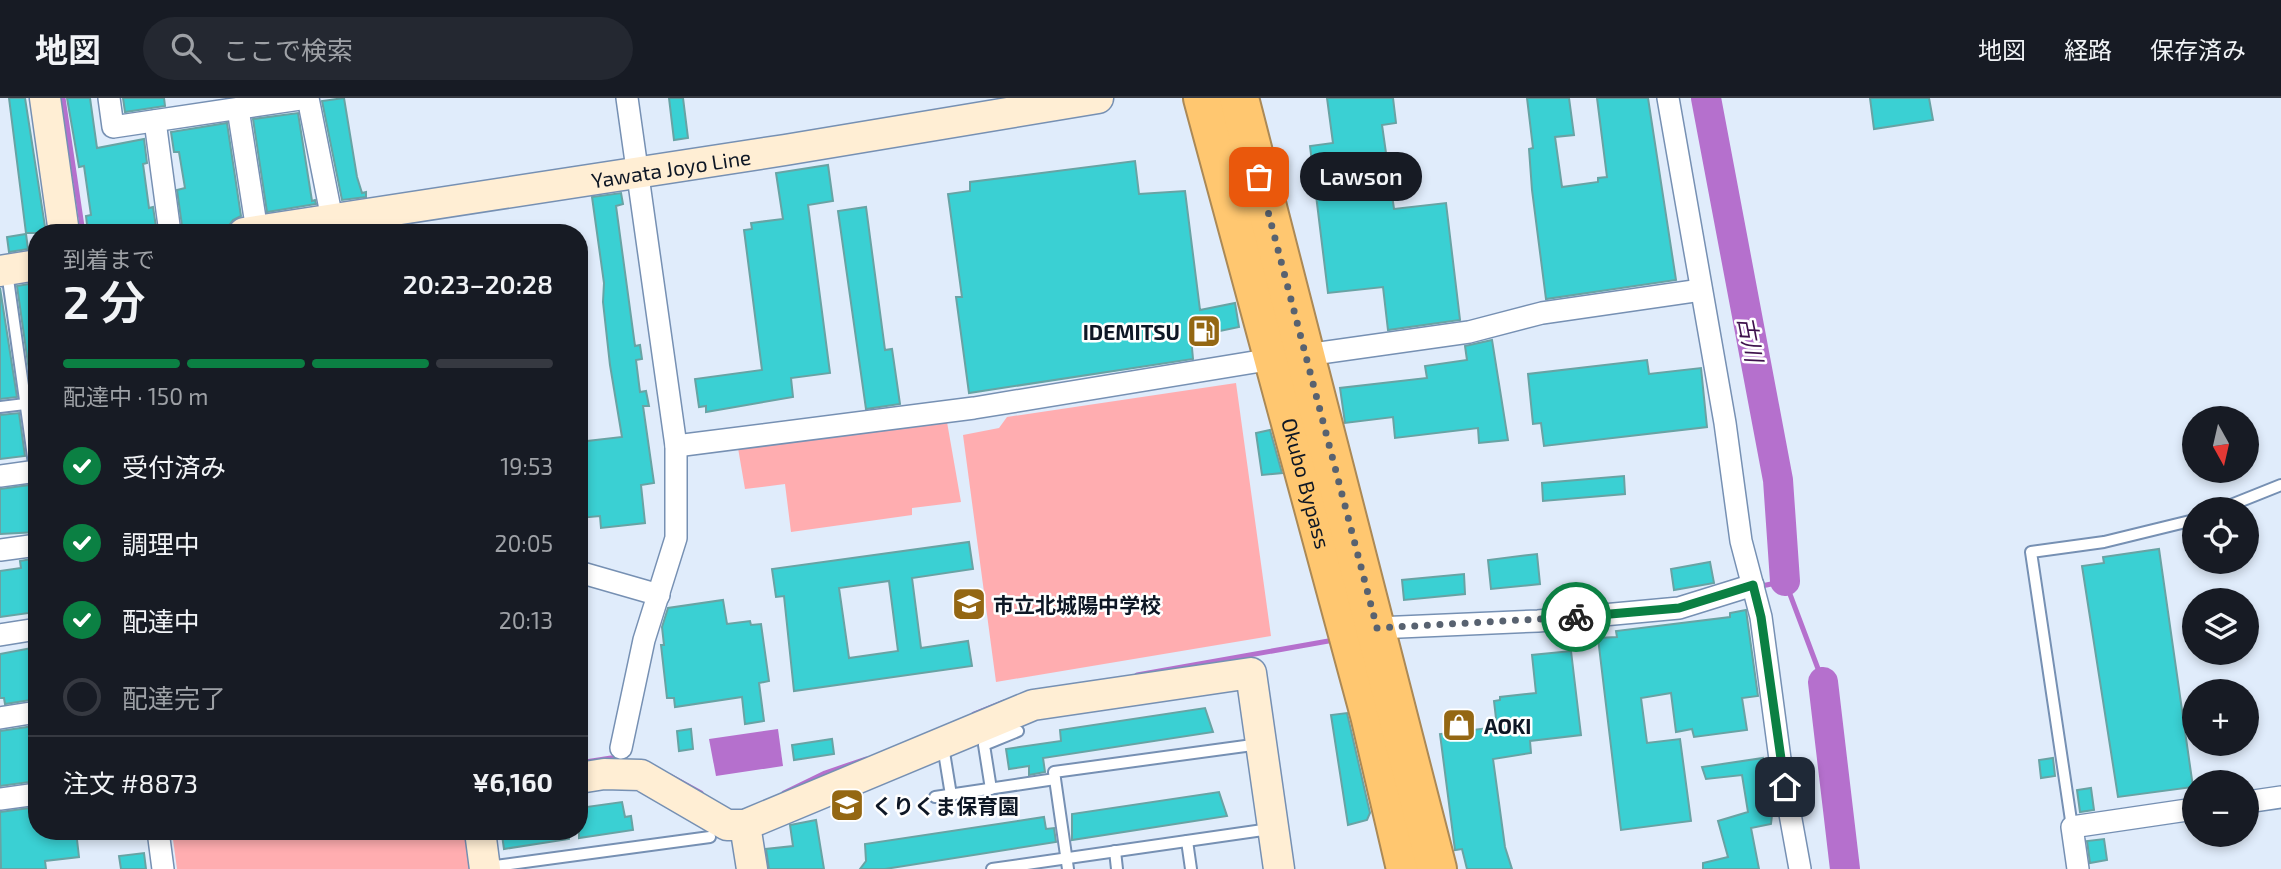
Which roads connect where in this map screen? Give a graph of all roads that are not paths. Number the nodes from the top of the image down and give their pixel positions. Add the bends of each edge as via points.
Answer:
1 (44, 98) edge
2 (109, 98) edge
3 (308, 98) edge
4 (627, 98) edge
5 (1098, 98) edge
6 (1203, 98) edge
7 (1239, 98) edge
8 (1668, 98) edge
9 (238, 109) junction
10 (155, 121) junction
11 (636, 173) junction
12 (332, 219) junction
13 (63, 224) edge
14 (169, 224) edge
15 (250, 224) edge
16 (301, 224) edge
17 (28, 266) edge
18 (3, 270) edge
19 (1701, 290) junction
20 (1289, 357) junction
21 (25, 404) junction
22 (0, 407) edge
23 (28, 422) edge
24 (676, 446) junction
25 (28, 472) edge
26 (0, 477) edge
27 (2281, 485) edge
28 (2251, 497) edge
29 (2182, 523) edge
30 (28, 546) edge
31 (0, 550) edge
32 (588, 575) edge
33 (1753, 585) junction
34 (659, 595) junction
35 (1377, 628) junction
36 (28, 630) edge
37 (0, 635) edge
38 (28, 713) edge
39 (0, 718) edge
40 (1018, 731) dead end
41 (943, 743) junction
42 (1261, 744) junction
43 (621, 748) dead end
44 (588, 777) edge
45 (1055, 779) junction
46 (991, 789) junction
47 (951, 794) junction
48 (28, 795) edge
49 (934, 797) dead end
50 (2281, 797) edge
51 (0, 800) edge
52 (2259, 800) edge
53 (2182, 812) edge
54 (746, 825) junction
55 (2072, 827) junction
56 (1273, 828) junction
57 (710, 837) dead end
58 (159, 840) edge
59 (481, 840) edge
60 (1187, 841) junction
61 (1115, 851) junction
62 (1068, 864) edge
63 (1013, 867) edge
64 (485, 868) edge
65 (163, 869) edge
66 (752, 869) edge
67 (992, 869) edge
68 (1117, 869) edge
69 (1191, 869) edge
70 (1279, 869) edge
71 (1406, 869) edge
72 (1437, 869) edge
73 (1800, 869) edge
74 (2078, 869) edge

1 - 13 street
2 - 10 street via 113,127
3 - 9 street
3 - 12 street
4 - 11 street
5 - 11 street, Yawata Joyo Line
6 - 20 highway, Okubo Bypass
7 - 20 highway, Okubo Bypass
8 - 19 street
9 - 10 street
9 - 15 street
10 - 14 street
11 - 12 street, Yawata Joyo Line
11 - 24 street
12 - 16 street, Yawata Joyo Line
17 - 18 street
18 - 21 lane
19 - 20 street via 1542,313 1469,332
19 - 33 street via 1741,541
20 - 24 street via 974,408
20 - 35 highway, Okubo Bypass
20 - 71 highway, Okubo Bypass
21 - 22 lane
21 - 23 lane
24 - 34 street via 676,538
25 - 26 street
27 - 28 lane
29 - 55 lane via 2104,542 2031,552
30 - 31 street
32 - 34 street
33 - 35 street via 1679,608 1538,621
33 - 73 street
34 - 43 street via 644,640
35 - 72 highway, Okubo Bypass
36 - 37 street
38 - 39 street
40 - 46 lane via 984,745
41 - 42 street via 1033,705 1251,673
41 - 47 lane
41 - 54 street
42 - 45 lane via 1054,772
42 - 56 street
44 - 54 street via 641,775 727,825
45 - 46 lane
45 - 62 lane
46 - 47 lane
47 - 49 lane
48 - 51 street
50 - 52 street
53 - 55 street
54 - 66 street
55 - 74 street
56 - 60 lane
56 - 70 street
57 - 64 lane
58 - 65 street
59 - 64 street
60 - 61 lane
60 - 69 lane
61 - 62 lane
61 - 68 lane
62 - 63 lane
63 - 67 lane

